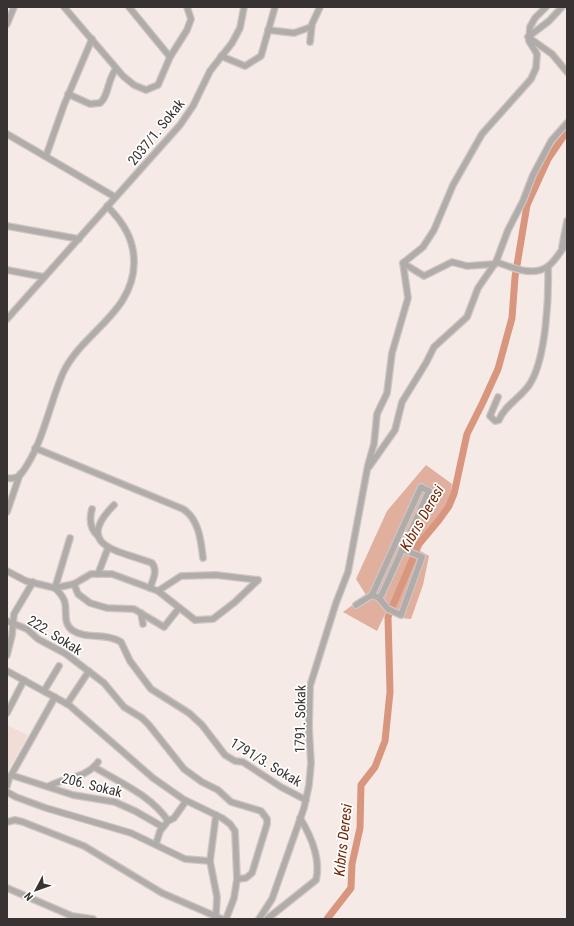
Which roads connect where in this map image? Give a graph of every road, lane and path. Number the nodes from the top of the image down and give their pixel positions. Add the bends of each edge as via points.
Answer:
1 (14, 7) edge
2 (64, 7) edge
3 (129, 7) edge
4 (244, 7) edge
5 (275, 7) edge
6 (320, 7) edge
7 (546, 7) edge
8 (188, 8) edge
9 (565, 8) edge
10 (7, 24) edge
11 (311, 27) junction
12 (268, 30) junction
13 (528, 37) junction
14 (92, 39) junction
15 (310, 42) dead end
16 (221, 56) junction
17 (170, 57) junction
18 (116, 69) junction
19 (567, 72) edge
20 (68, 94) junction
21 (567, 123) edge
22 (7, 134) edge
23 (46, 156) junction
24 (115, 197) junction
25 (107, 206) junction
26 (567, 221) edge
27 (7, 226) edge
28 (78, 239) junction
29 (567, 243) edge
30 (562, 249) junction
31 (403, 263) junction
32 (495, 263) junction
33 (548, 267) junction
34 (7, 270) edge
35 (44, 277) junction
36 (8, 316) edge
37 (498, 397) dead end
38 (35, 448) junction
39 (368, 469) junction
40 (20, 474) junction
41 (7, 478) edge
42 (114, 505) dead end
43 (92, 509) dead end
44 (7, 512) edge
45 (70, 538) dead end
46 (100, 538) junction
47 (108, 548) junction
48 (402, 549) junction
49 (203, 558) dead end
50 (7, 571) edge
51 (98, 574) junction
52 (33, 582) junction
53 (74, 584) junction
54 (55, 588) junction
55 (150, 588) junction
56 (158, 591) junction
57 (372, 595) junction
58 (379, 598) junction
59 (356, 605) dead end
60 (179, 608) junction
61 (142, 613) junction
62 (10, 622) edge
63 (143, 624) dead end
64 (7, 655) edge
65 (59, 666) dead end
66 (7, 671) edge
67 (89, 671) junction
68 (24, 680) junction
69 (44, 691) junction
70 (55, 697) junction
71 (67, 704) junction
72 (7, 713) edge
73 (11, 775) junction
74 (7, 786) edge
75 (49, 786) junction
76 (7, 792) edge
77 (306, 800) junction
78 (186, 801) junction
79 (216, 815) junction
80 (300, 818) junction
81 (168, 821) junction
82 (7, 822) edge
83 (162, 828) junction
84 (156, 844) junction
85 (210, 860) junction
86 (237, 879) junction
87 (7, 888) edge
88 (216, 915) junction
89 (93, 919) edge
90 (222, 919) edge
91 (226, 919) edge
92 (259, 919) edge
93 (267, 919) edge

1 - 10 street
2 - 14 street
3 - 17 street
4 - 16 street, 2037/1. Sokak via 240,28
5 - 12 street
6 - 11 street
7 - 13 street via 532,23
8 - 17 street via 191,19 187,30
9 - 13 street
11 - 12 street via 294,33
11 - 15 street
12 - 16 street via 261,56 245,66
13 - 19 street via 552,54
13 - 31 street via 537,54 536,68 531,79 482,134 453,185 440,219 430,236 420,250
14 - 18 street
14 - 20 street
16 - 24 street, 2037/1. Sokak via 180,125 125,189
17 - 18 street via 162,78 152,89 146,90 134,85
18 - 20 street via 110,79 106,96 100,103 90,104
20 - 23 street
21 - 32 street via 551,141 533,175
22 - 23 street
23 - 24 street
24 - 25 street, 2037/1. Sokak
25 - 28 street, 2037/1. Sokak
25 - 38 street via 122,222 130,239 134,255 133,278 121,303 67,366
26 - 30 street
27 - 28 street
28 - 35 street, 2037/1. Sokak
29 - 30 street
30 - 33 street
31 - 32 street via 424,276 452,262 467,266
31 - 39 street, 1791. Sokak via 408,298 392,353 388,389 377,414
32 - 33 street via 523,270
32 - 39 street via 478,288 467,317 434,347 402,402 395,430
33 - 37 street via 547,306 537,369 528,386 505,409 499,420 495,421 490,416
34 - 35 street
35 - 36 street, 2037/1. Sokak
38 - 40 street
38 - 49 street via 183,509 190,514 196,525
39 - 77 street, 1791. Sokak via 348,572 310,686 311,763
40 - 41 street via 15,478
40 - 44 street
42 - 46 street via 97,527
43 - 46 street via 90,523 93,532
45 - 54 street
46 - 47 street
47 - 51 street
47 - 55 street via 152,563 155,567
48 - 57 street via 429,491 421,487
48 - 58 street
48 - 58 street via 422,557 401,615 392,611
50 - 52 street
51 - 53 street via 91,574
51 - 55 street via 112,574
52 - 54 street
52 - 62 street
53 - 54 street
53 - 61 street via 78,594 90,603 107,608 129,608
54 - 77 street, 1791/3. Sokak via 65,603 67,623 72,630 90,636 103,635 115,638 151,689 189,713 202,725 225,755 243,762
55 - 56 street
56 - 60 street
56 - 60 street via 180,576 216,575 258,580 213,619 195,620
57 - 58 street
57 - 59 street
60 - 61 street via 164,627
61 - 63 street
62 - 64 street
62 - 67 street, 222. Sokak via 27,629 38,639 66,654
65 - 69 street
66 - 68 street
67 - 71 street
67 - 86 street via 104,683 124,707 142,718 184,769 218,790 231,802 260,811 265,816 265,835 252,873 246,878
68 - 69 street
68 - 72 street
69 - 70 street
70 - 71 street
70 - 73 street
71 - 78 street via 153,778
73 - 74 street
73 - 75 street, 206. Sokak via 30,783
75 - 81 street via 77,777 96,765 156,806
75 - 83 street, 206. Sokak via 73,794 115,802
76 - 84 street via 40,806 132,833
77 - 80 street, 1791. Sokak
78 - 79 street
78 - 81 street via 174,818
79 - 85 street
79 - 86 street via 230,824 235,831
80 - 92 street, 1791. Sokak via 272,899
80 - 93 street via 310,834 318,871 316,880
81 - 83 street
82 - 88 street via 23,822 77,844 162,893
83 - 84 street
84 - 85 street via 185,859
85 - 88 street
86 - 91 street via 234,898
87 - 89 street via 72,916
88 - 90 street

